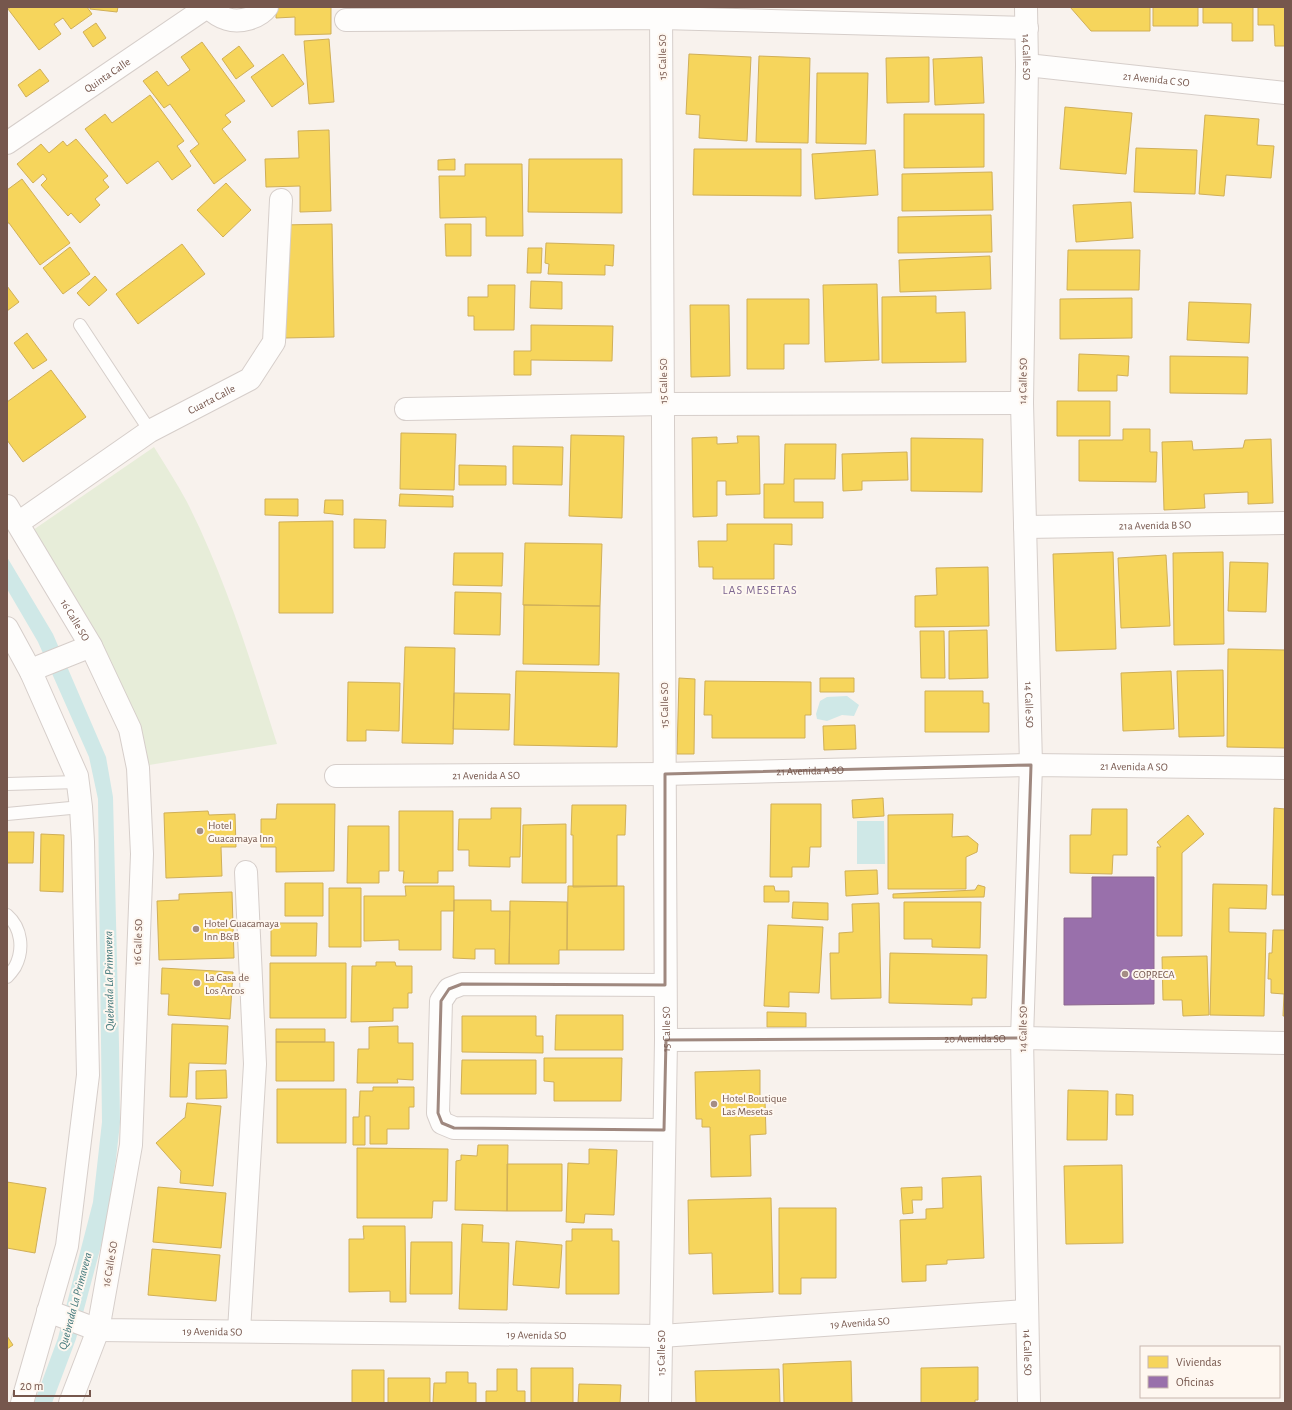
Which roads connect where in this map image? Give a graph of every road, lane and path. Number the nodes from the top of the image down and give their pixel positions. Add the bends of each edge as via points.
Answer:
1 (208, 7) edge
2 (268, 7) edge
3 (662, 12) edge
4 (1026, 18) edge
5 (346, 20) dead end
6 (1027, 65) junction
7 (1285, 93) edge
8 (7, 143) edge
9 (281, 200) dead end
10 (80, 325) dead end
11 (1022, 402) junction
12 (663, 404) junction
13 (406, 409) dead end
14 (150, 431) junction
15 (12, 514) edge
16 (1285, 523) edge
17 (1025, 527) junction
18 (7, 628) edge
19 (85, 648) junction
20 (36, 669) junction
21 (1031, 765) junction
22 (1285, 768) edge
23 (665, 774) junction
24 (336, 776) dead end
25 (78, 782) junction
26 (7, 784) edge
27 (81, 807) junction
28 (7, 814) edge
29 (246, 872) dead end
30 (7, 915) edge
31 (7, 977) edge
32 (665, 985) junction
33 (1022, 1038) junction
34 (666, 1040) junction
35 (1285, 1043) edge
36 (664, 1130) junction
37 (1027, 1311) junction
38 (50, 1312) junction
39 (95, 1329) junction
40 (239, 1332) junction
41 (661, 1336) junction
42 (22, 1403) edge
43 (70, 1403) edge
44 (660, 1403) edge
45 (1029, 1403) edge

1 - 2 street, Quinta Calle via 227,19 240,20 254,17
1 - 8 street, Quinta Calle
3 - 4 street
3 - 5 street
3 - 12 street, 15 Calle SO
4 - 6 street, 14 Calle SO
6 - 7 street, 21 Avenida C SO
6 - 11 street, 14 Calle SO
9 - 14 street, Cuarta Calle via 274,342 250,378
10 - 14 lane
11 - 12 street
11 - 17 street, 14 Calle SO
12 - 13 street
12 - 23 street, 15 Calle SO
14 - 15 street, Cuarta Calle
15 - 19 street, 16 Calle SO
16 - 17 street, 21a Avenida B SO
17 - 21 street, 14 Calle SO
18 - 20 street
19 - 20 street
19 - 39 street, 16 Calle SO via 130,729 138,768 142,854 131,1145
20 - 25 street
21 - 22 street, 21 Avenida A SO
21 - 23 street, 21 Avenida A SO
21 - 33 street, 14 Calle SO
23 - 24 street, 21 Avenida A SO
23 - 32 street, 15 Calle SO
25 - 26 lane
25 - 27 street
27 - 28 lane
27 - 38 street via 88,1075 67,1246
29 - 40 street via 255,1064
30 - 31 lane via 17,929 21,942 15,968
32 - 34 street, 15 Calle SO
32 - 36 street via 462,984 449,989 441,1001 438,1113 442,1123 454,1128
33 - 34 street, 20 Avenida SO
33 - 35 street, 20 Avenida SO
33 - 37 street, 14 Calle SO
34 - 36 street, 15 Calle SO
36 - 41 street, 15 Calle SO
37 - 41 street, 19 Avenida SO
37 - 45 street, 14 Calle SO
38 - 39 street, 19 Avenida SO
38 - 42 street
39 - 40 street, 19 Avenida SO
39 - 43 street, 16 Calle SO
40 - 41 street, 19 Avenida SO
41 - 44 street, 15 Calle SO

